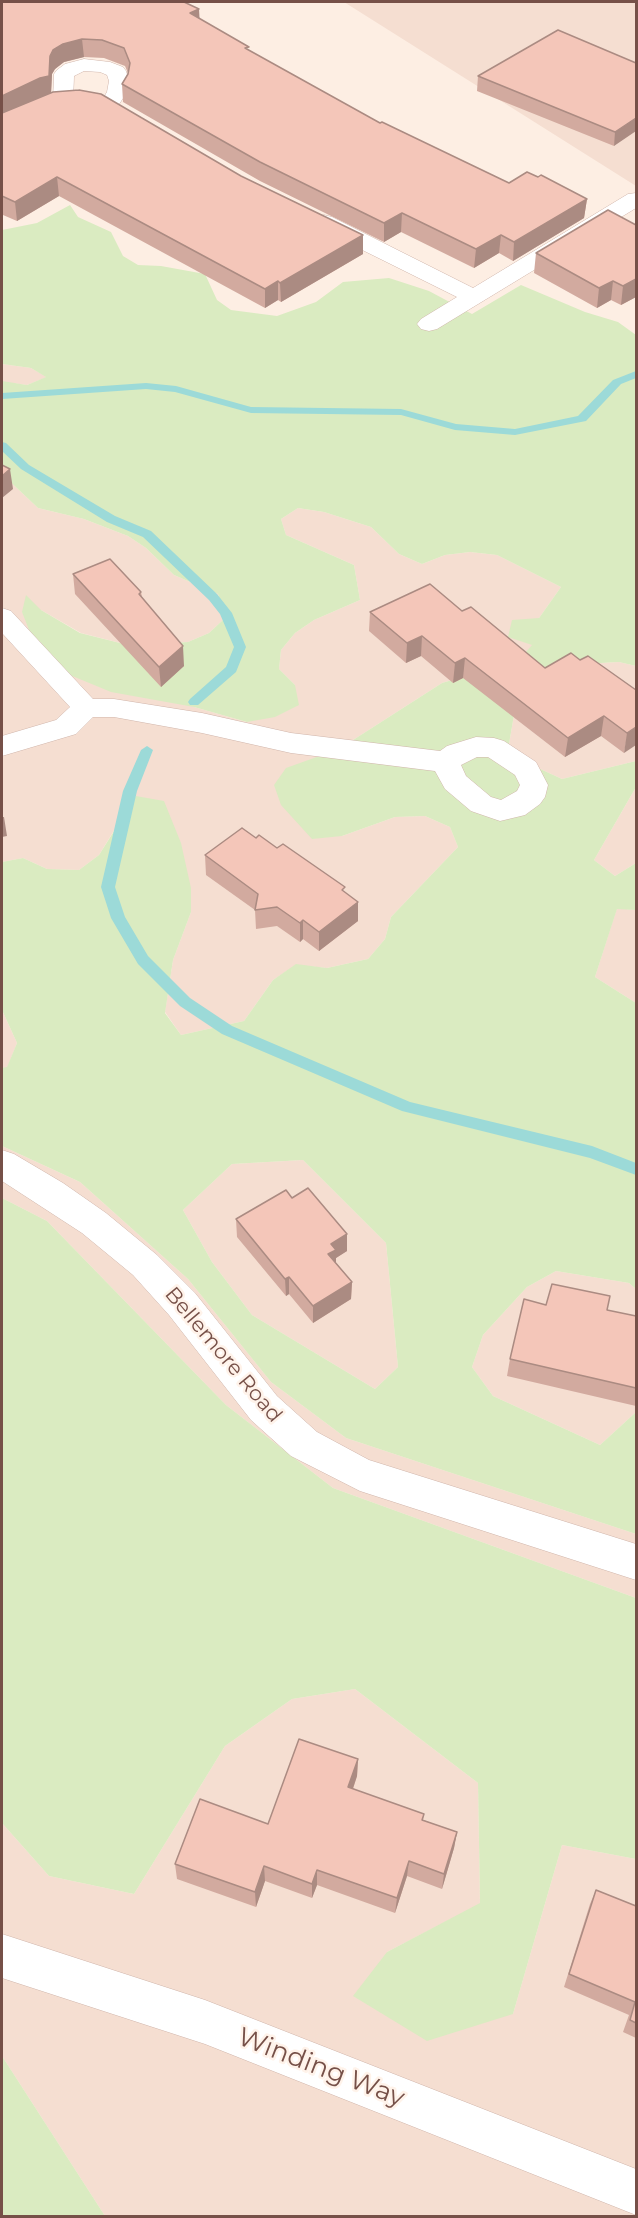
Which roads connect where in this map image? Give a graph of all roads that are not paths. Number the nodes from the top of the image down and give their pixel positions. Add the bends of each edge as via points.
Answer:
1 (77, 103) edge
2 (131, 117) edge
3 (636, 199) edge
4 (303, 212) edge
5 (474, 297) junction
6 (429, 324) dead end
7 (2, 617) edge
8 (86, 708) junction
9 (2, 746) edge
10 (445, 762) dead end
11 (2, 1164) edge
12 (636, 1562) edge
13 (2, 1956) edge
14 (636, 2192) edge

1 - 2 street
3 - 5 street
4 - 5 street
5 - 6 street
7 - 8 street
8 - 9 street via 66,727
8 - 10 street via 114,708 291,743
11 - 12 street, Bellemore Road via 94,1223 145,1265 182,1304 264,1408 304,1444 360,1474
13 - 14 street, Winding Way via 205,2022

